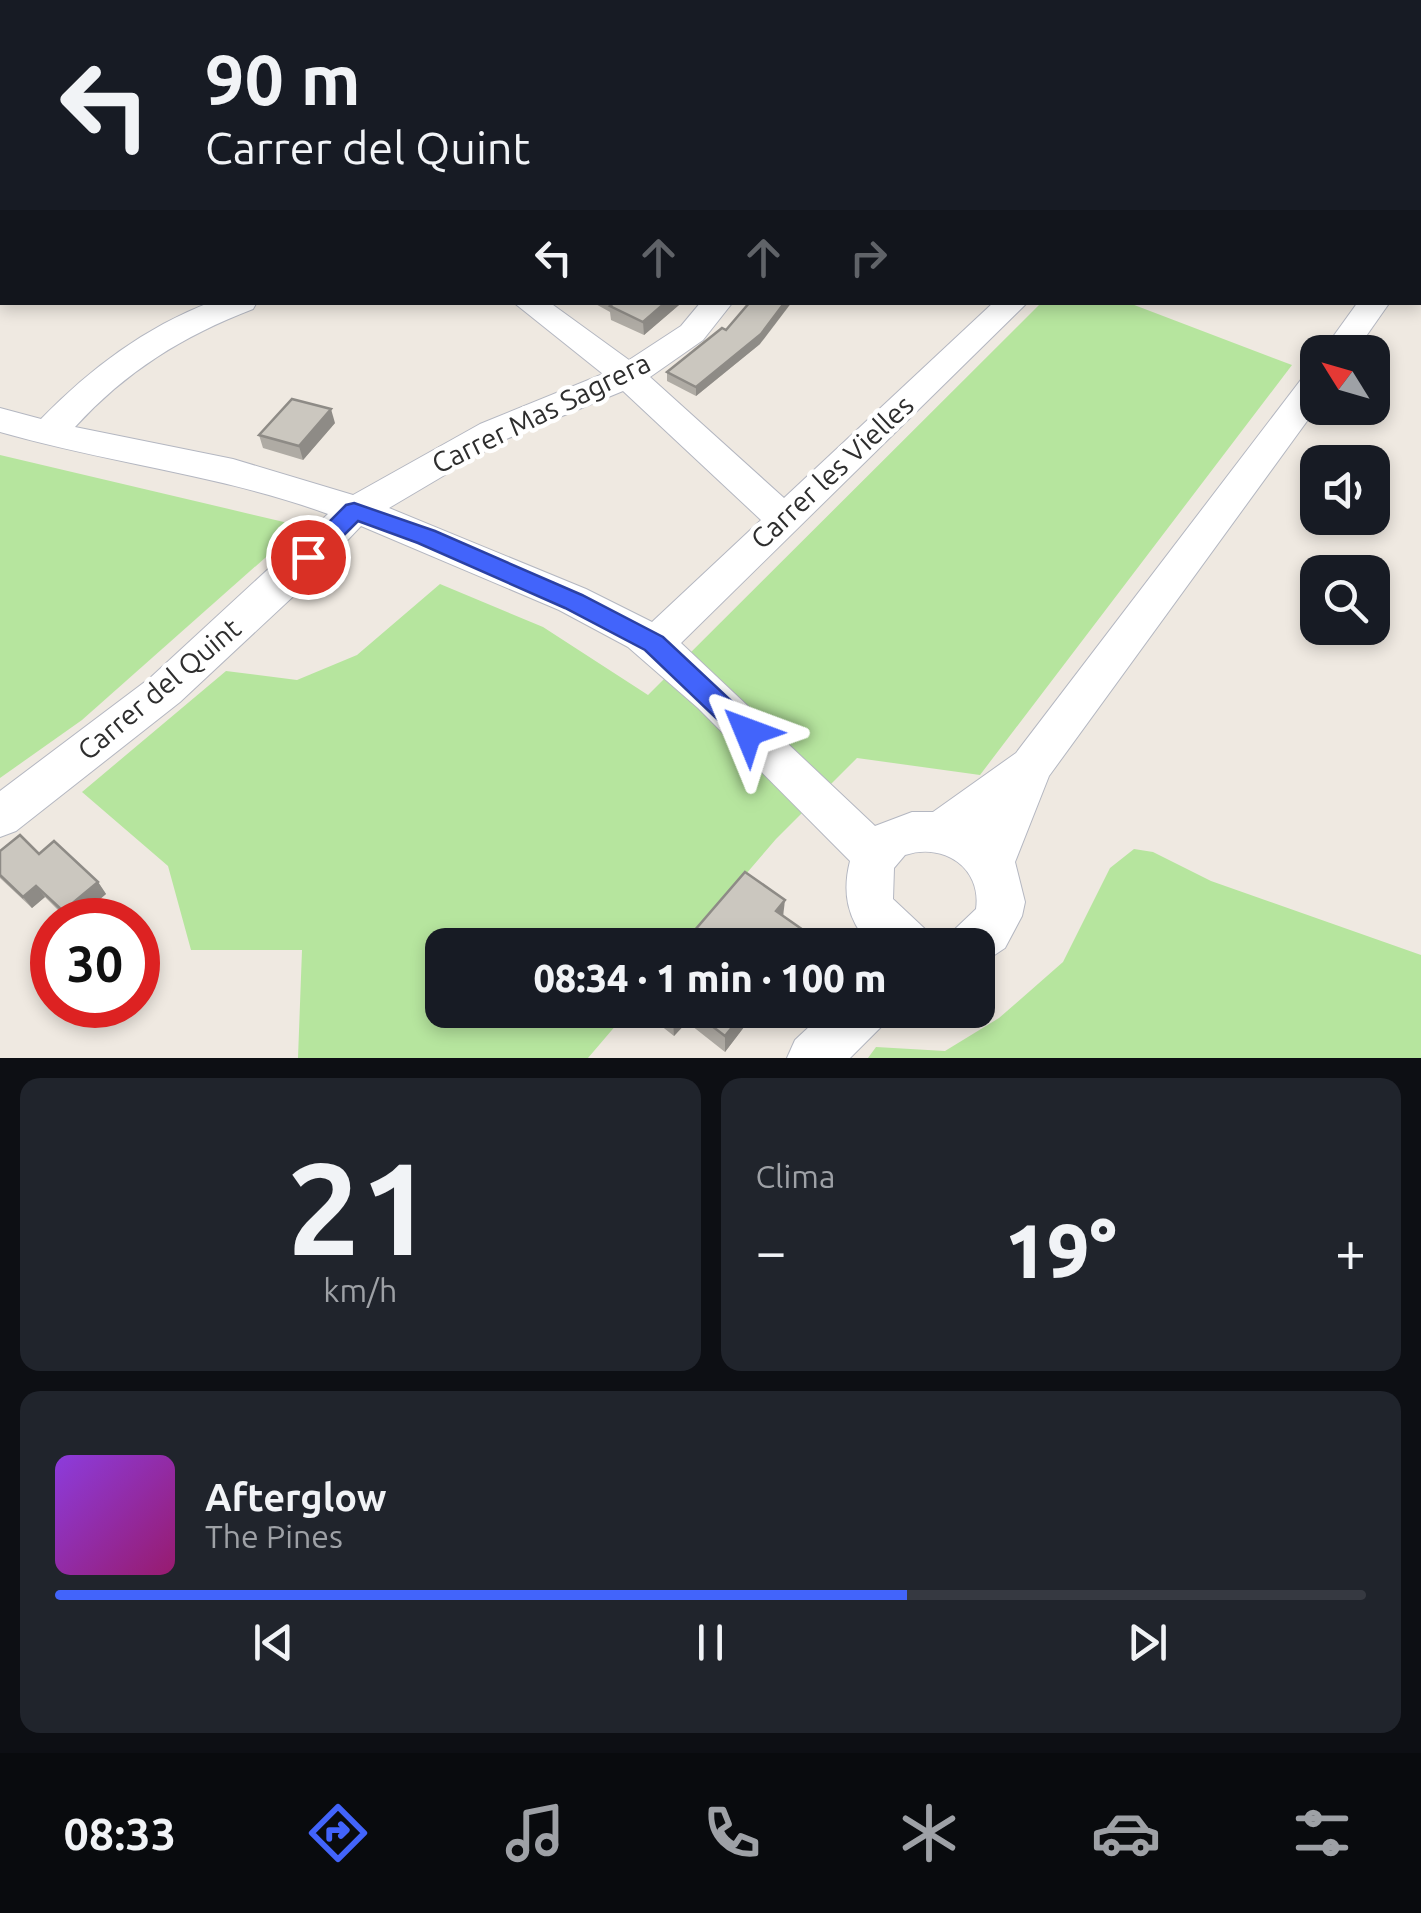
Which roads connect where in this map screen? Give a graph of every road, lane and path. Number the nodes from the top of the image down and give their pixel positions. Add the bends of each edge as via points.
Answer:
1 (235, 305) edge
2 (532, 305) edge
3 (715, 305) edge
4 (1010, 305) edge
5 (1374, 305) edge
6 (1351, 335) edge
7 (628, 376) junction
8 (1300, 405) edge
9 (0, 420) edge
10 (47, 435) junction
11 (354, 511) junction
12 (782, 518) junction
13 (654, 644) junction
14 (1031, 766) junction
15 (0, 817) edge
16 (942, 831) junction
17 (876, 854) junction
18 (992, 864) junction
19 (880, 928) edge
20 (992, 928) edge

1 - 10 street via 150,342 99,378
2 - 7 street
3 - 7 street, Carrer Mas Sagrera via 692,333
4 - 12 street, Carrer les Vielles
5 - 6 street
7 - 11 street, Carrer Mas Sagrera via 492,432
7 - 12 street
8 - 14 street
9 - 10 street
10 - 11 street via 265,480
11 - 13 street via 557,594
11 - 15 street, Carrer del Quint via 165,690
12 - 13 street, Carrer les Vielles
13 - 17 street via 824,813
14 - 16 street
14 - 18 street
16 - 17 street via 904,834
16 - 18 street via 970,843
17 - 19 street via 867,884
18 - 20 street via 1001,892

